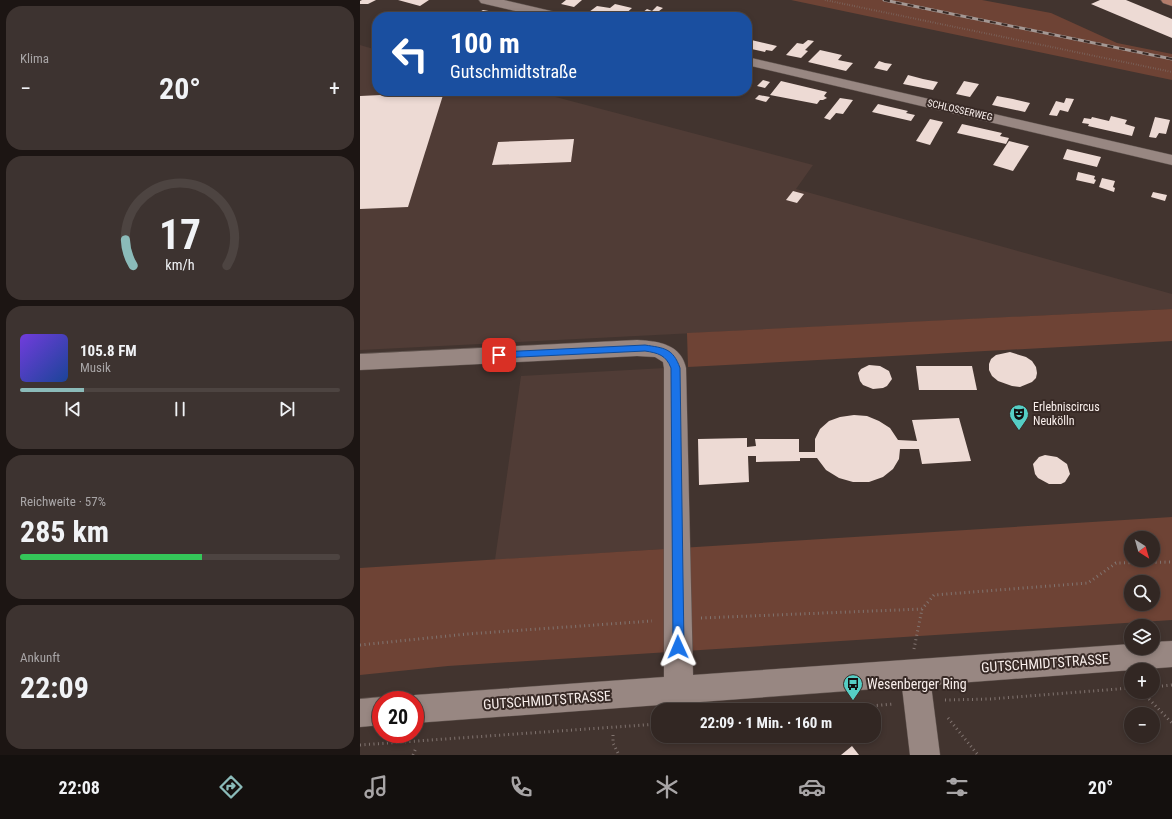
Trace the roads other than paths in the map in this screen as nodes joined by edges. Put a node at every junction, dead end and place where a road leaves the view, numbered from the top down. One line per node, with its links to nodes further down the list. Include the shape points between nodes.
1 (486, 0): 4 (street)
2 (1168, 0): 3 (main road)
3 (1172, 2)
4 (538, 12)
5 (752, 62): 6 (street, SCHLOSSERWEG)
6 (1172, 160)
7 (360, 362): 10 (street, via 638,348 655,348 668,354 674,361 675,368)
8 (1172, 654): 9 (street, GUTSCHMIDTSTRASSE)
9 (915, 673): 10 (street, GUTSCHMIDTSTRASSE); 14 (street, via 931,707)
10 (679, 690): 11 (street, GUTSCHMIDTSTRASSE)
11 (424, 708)
12 (372, 712): 13 (street)
13 (360, 713)
14 (925, 755)

